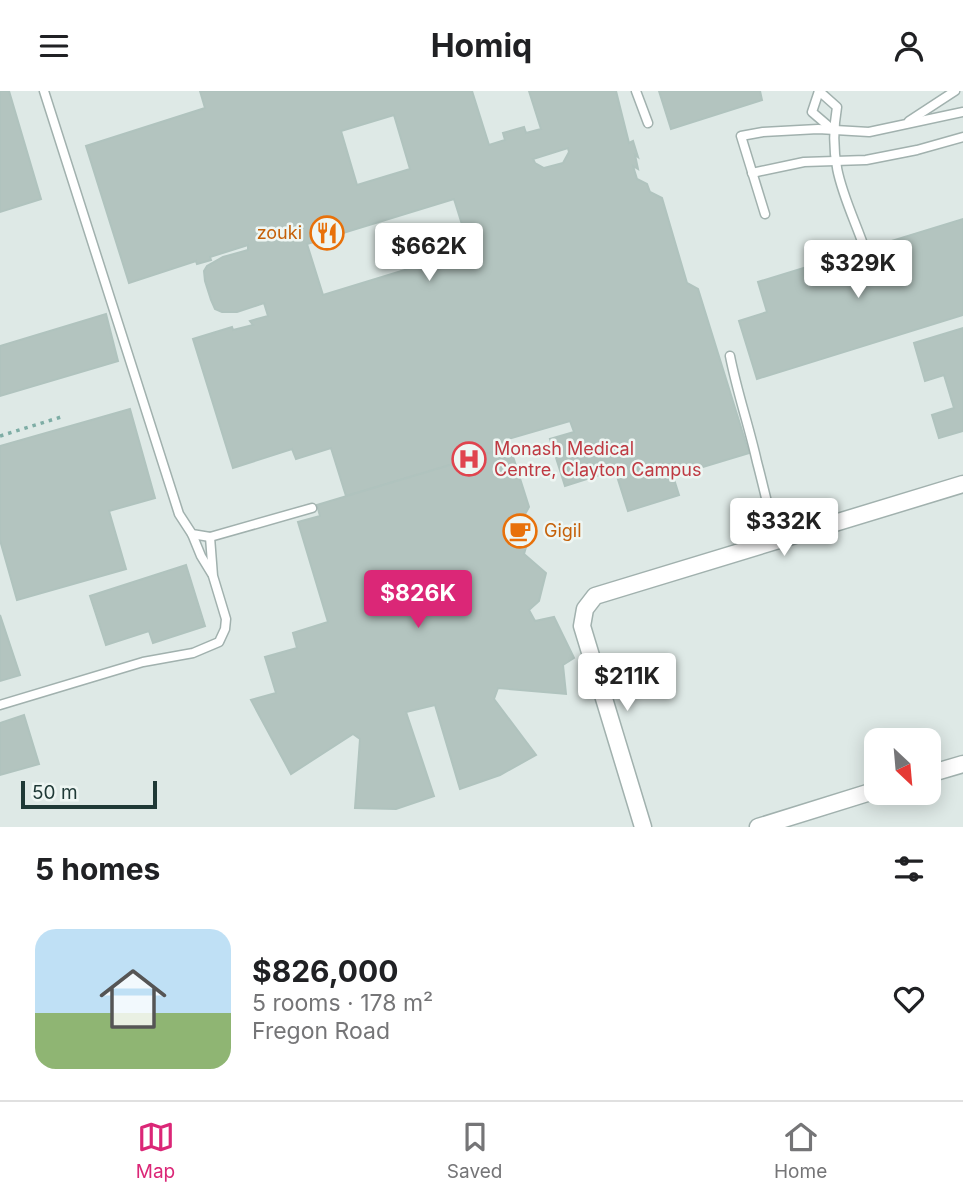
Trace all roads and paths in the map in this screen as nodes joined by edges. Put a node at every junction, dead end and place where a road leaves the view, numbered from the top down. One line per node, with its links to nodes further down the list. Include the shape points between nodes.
1 (44, 91): 19 (lane, via 179,514)
2 (636, 91): 6 (lane)
3 (819, 91): 8 (lane, via 837,107); 8 (lane, via 812,112)
4 (955, 91): 7 (lane)
5 (963, 111): 7 (lane)
6 (648, 123)
7 (901, 126): 8 (lane, via 869,132)
8 (833, 130): 10 (lane); 11 (lane, via 741,136)
9 (963, 137): 10 (lane, via 866,160)
10 (835, 162): 11 (lane); 13 (lane)
11 (752, 173): 12 (lane)
12 (765, 215)
13 (872, 271)
14 (730, 356): 21 (lane)
15 (61, 417): 16 (path)
16 (0, 436)
17 (963, 484): 21 (street)
18 (312, 508): 20 (lane)
19 (192, 534): 20 (lane); 22 (lane)
20 (210, 537): 22 (lane)
21 (778, 541): 27 (street, via 595,596 585,609 582,626)
22 (213, 576): 23 (lane, via 226,619 219,642 205,650 143,662)
23 (0, 705)
24 (963, 764): 25 (street)
25 (942, 770)
26 (864, 794): 28 (street)
27 (643, 827)
28 (758, 827)

